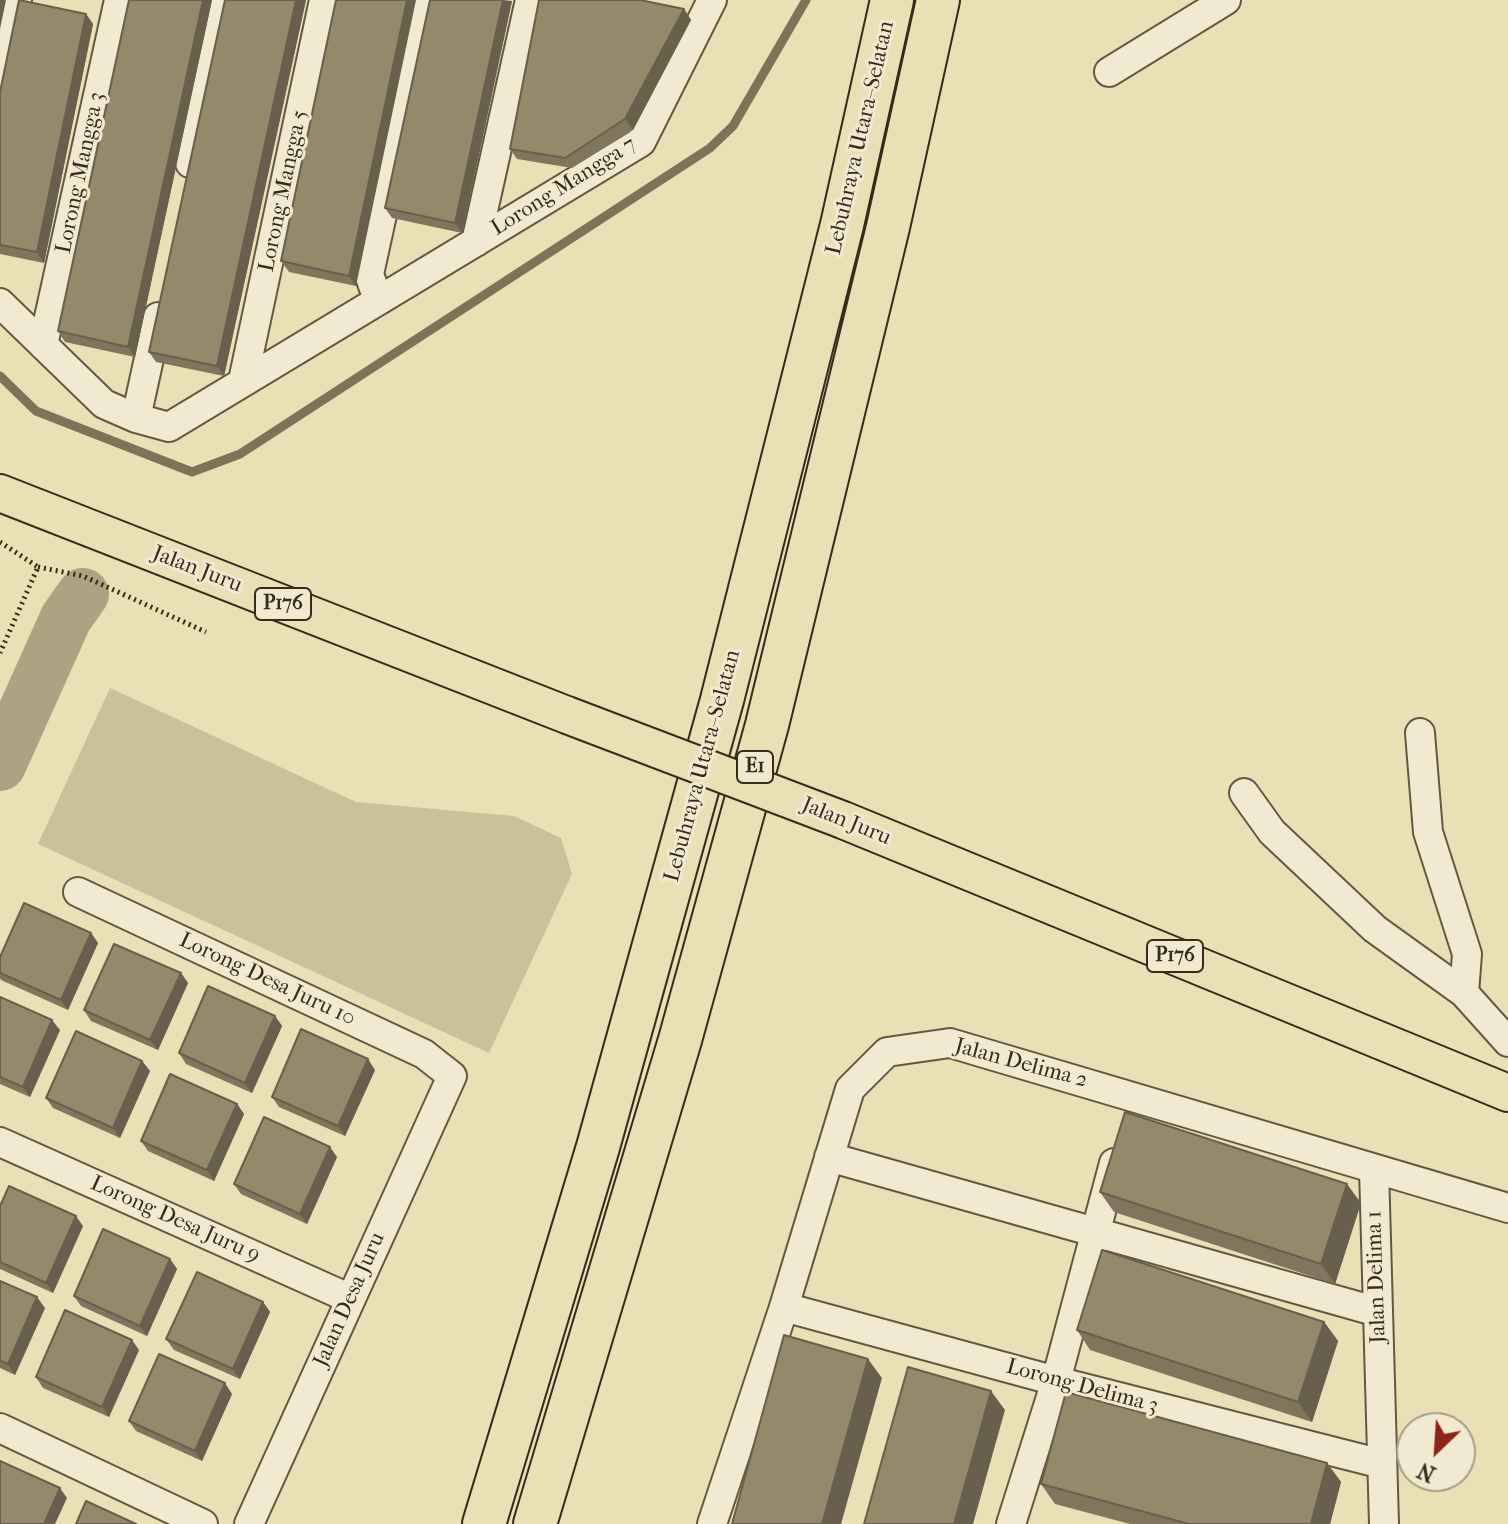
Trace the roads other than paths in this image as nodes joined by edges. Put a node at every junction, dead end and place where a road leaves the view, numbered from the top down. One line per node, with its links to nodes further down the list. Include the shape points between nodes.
1 (17, 0): 12 (street)
2 (224, 0): 13 (street)
3 (324, 0): 19 (street, Lorong Mangga 5)
4 (429, 0): 16 (street, via 369,274)
5 (530, 0): 14 (street)
6 (712, 0): 14 (street, Lorong Mangga 7, via 641,142)
7 (892, 0): 46 (highway, Lebuhraya Utara–Selatan / E1, via 842,225 722,700 598,1147)
8 (938, 0): 47 (highway, Lebuhraya Utara–Selatan / E1, via 767,725 680,1040)
9 (1226, 0): 11 (street)
10 (111, 1): 18 (street, Lorong Mangga 3)
11 (1109, 72)
12 (0, 80)
13 (185, 186)
14 (476, 242): 16 (street, Lorong Mangga 7)
15 (162, 294): 20 (street)
16 (378, 300): 19 (street, Lorong Mangga 7)
17 (0, 303): 18 (street, Lorong Mangga 7)
18 (43, 345): 20 (street, Lorong Mangga 7, via 104,404)
19 (243, 381): 20 (street, Lorong Mangga 7, via 169,427)
20 (136, 418)
21 (0, 493): 28 (main road, Jalan Juru / P176, bridge, via 843,820)
22 (1420, 733): 25 (street, via 1428,832 1467,954)
23 (1244, 793): 25 (street, via 1272,832 1375,929)
24 (78, 892): 27 (street, Lorong Desa Juru 10, via 424,1054)
25 (1464, 993): 26 (street)
26 (1508, 1042)
27 (452, 1076): 35 (street, Jalan Desa Juru)
28 (1508, 1093)
29 (1132, 1095): 31 (street, Jalan Delima 2, via 950,1043 887,1052 850,1089); 32 (street, Jalan Delima 2); 34 (street)
30 (0, 1142): 35 (street, Lorong Desa Juru 9)
31 (829, 1157): 34 (street); 36 (street, Jalan Delima 2)
32 (1374, 1169): 33 (street); 37 (street, Jalan Delima 1)
33 (1508, 1208)
34 (1096, 1232): 37 (street); 40 (street)
35 (351, 1299): 45 (street, Jalan Desa Juru)
36 (784, 1307): 38 (street, Lorong Delima 3); 48 (street, Jalan Delima 2)
37 (1378, 1312): 42 (street, Jalan Delima 1)
38 (919, 1343): 39 (street); 40 (street, Lorong Delima 3)
39 (910, 1373)
40 (1056, 1381): 42 (street, Lorong Delima 3); 43 (street)
41 (0, 1428): 44 (street)
42 (1382, 1464): 49 (street, Jalan Delima 1)
43 (1021, 1522)
44 (203, 1524)
45 (249, 1524)
46 (484, 1524)
47 (535, 1524)
48 (712, 1524)
49 (1384, 1524)

